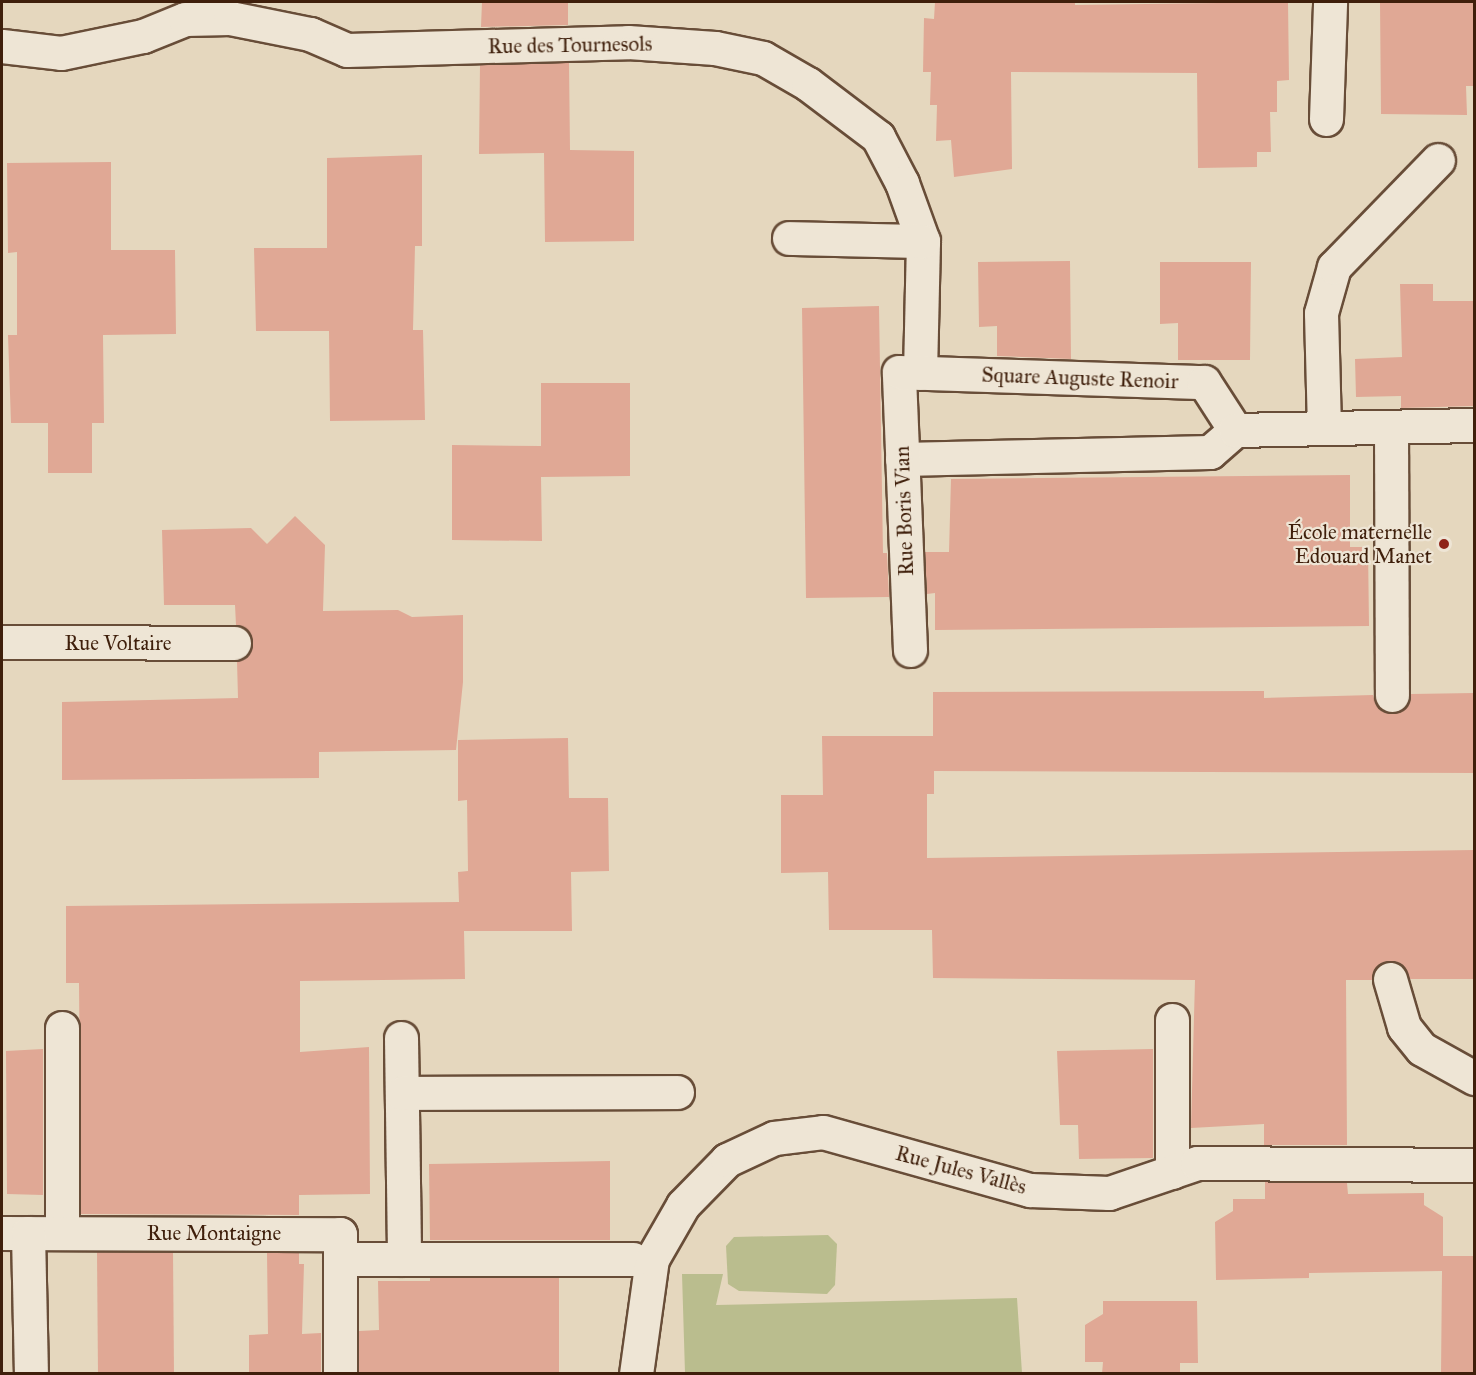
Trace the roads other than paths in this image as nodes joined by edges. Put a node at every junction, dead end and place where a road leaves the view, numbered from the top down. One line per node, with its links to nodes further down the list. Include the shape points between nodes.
1 (1330, 2): 5 (street)
2 (182, 10): 3 (street, Rue des Tournesols, via 230,18); 4 (street, Rue des Tournesols, via 143,36 61,53)
3 (271, 14): 8 (street, Rue des Tournesols, via 347,50 628,42 715,48 763,58 808,84 878,137 902,183)
4 (2, 46)
5 (1326, 119)
6 (1438, 160): 12 (street, via 1334,267 1320,313)
7 (789, 238): 8 (street)
8 (923, 241): 9 (street, Rue des Tournesols)
9 (909, 373): 13 (street, Square Auguste Renoir, via 1204,382); 14 (street, Rue Boris Vian)
10 (1474, 425): 11 (street)
11 (1391, 427): 12 (street); 18 (street)
12 (1324, 428): 13 (street)
13 (1235, 430): 14 (street, via 1210,452)
14 (902, 459): 17 (street, Rue Boris Vian)
15 (2, 642): 16 (street, Rue Voltaire)
16 (234, 644)
17 (910, 650)
18 (1392, 695)
19 (1390, 979): 23 (street, via 1404,1027 1422,1048)
20 (1172, 1020): 27 (street)
21 (62, 1028): 29 (street)
22 (401, 1038): 25 (street)
23 (1474, 1078)
24 (677, 1092): 25 (street)
25 (402, 1093): 31 (street)
26 (1474, 1165): 27 (street, Rue Jules Vallès, via 1197,1163)
27 (1172, 1172): 35 (street, Rue Jules Vallès, via 1109,1193 1030,1190 823,1132 774,1138 727,1160 683,1206 651,1259)
28 (15, 1233): 29 (street, Rue Montaigne); 33 (street, Rue Montaigne)
29 (62, 1233): 30 (street, Rue Montaigne, via 340,1234)
30 (340, 1259): 31 (street); 34 (street, Rue Montaigne)
31 (404, 1259): 32 (street)
32 (633, 1259)
33 (31, 1374)
34 (340, 1374)
35 (636, 1374)

